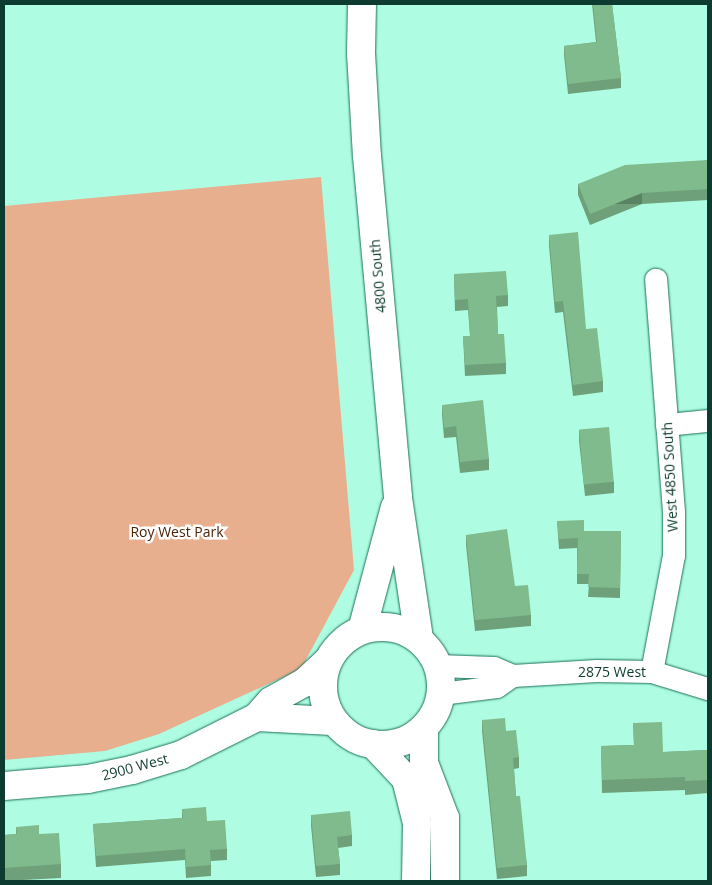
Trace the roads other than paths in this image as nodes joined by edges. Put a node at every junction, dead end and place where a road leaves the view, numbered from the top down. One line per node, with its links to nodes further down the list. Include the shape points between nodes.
1 (351, 4): 4 (main road, 4800 South)
2 (356, 4): 4 (street)
3 (362, 4): 4 (main road, 4800 South)
4 (361, 53): 8 (main road, 4800 South, via 367,156)
5 (656, 280): 7 (street, West 4850 South)
6 (708, 421): 7 (street)
7 (667, 425): 13 (street, West 4850 South, via 674,556)
8 (398, 498): 9 (main road, 4800 South); 10 (main road, 4800 South)
9 (362, 630): 10 (main road, via 382,626 402,630); 11 (main road, via 348,637)
10 (419, 639): 12 (main road)
11 (328, 661): 17 (main road, via 304,683 271,701); 18 (main road, via 323,680 324,699)
12 (438, 666): 14 (street, 2875 West, via 494,668); 16 (main road)
13 (652, 672): 14 (street, 2875 West, via 598,670); 15 (street, 2875 West)
14 (513, 676): 16 (street, 2875 West, via 497,687)
15 (708, 689)
16 (441, 694): 19 (main road, via 432,718)
17 (257, 717): 18 (main road); 21 (main road, 2900 West, via 181,755 132,770 88,779)
18 (332, 722): 20 (main road, via 357,740)
19 (424, 728): 20 (main road, via 409,739 391,745); 23 (main road, via 424,763 445,818)
20 (373, 744): 22 (main road, via 406,778 417,824)
21 (4, 786)
22 (416, 881)
23 (445, 881)

